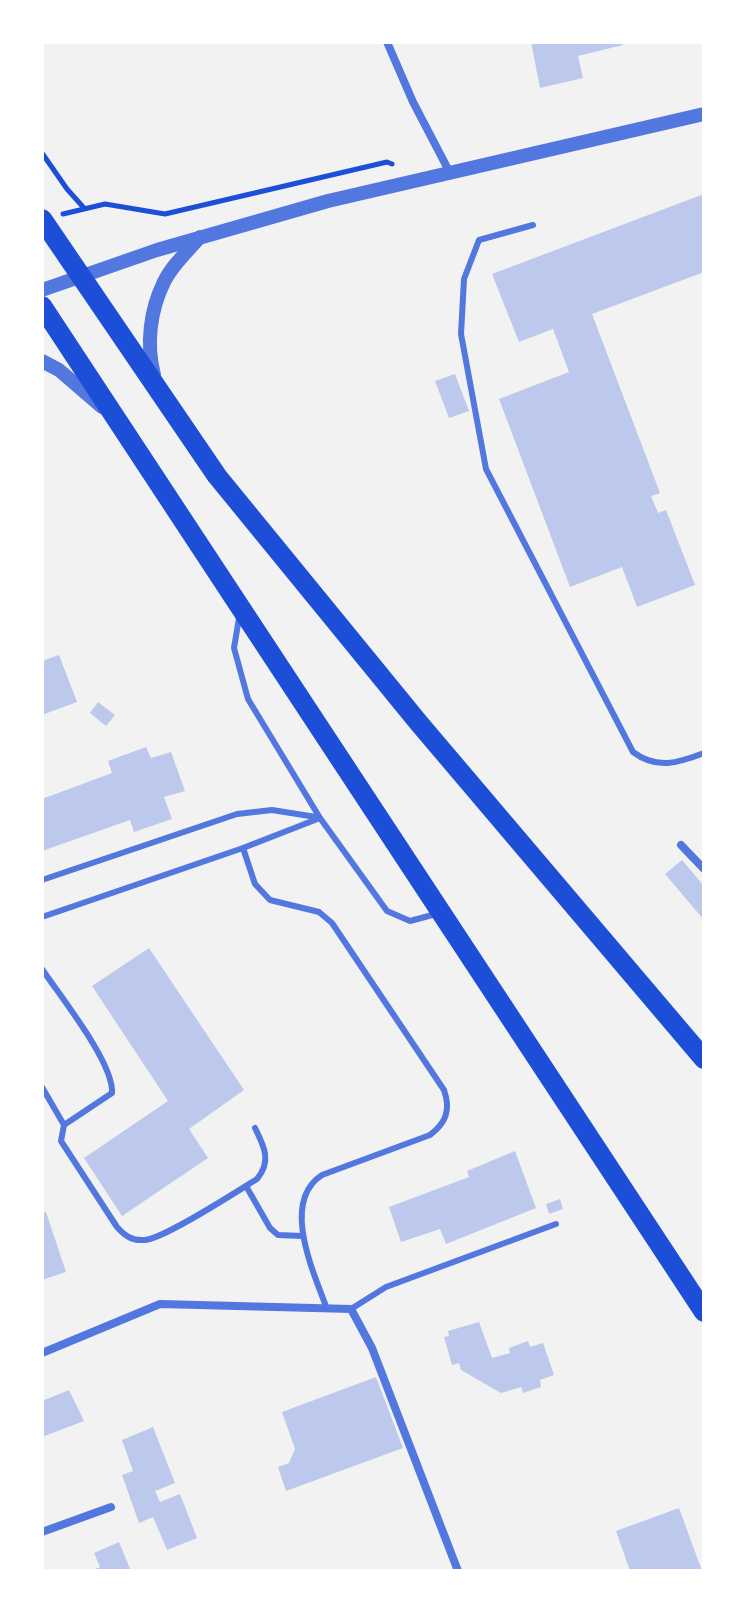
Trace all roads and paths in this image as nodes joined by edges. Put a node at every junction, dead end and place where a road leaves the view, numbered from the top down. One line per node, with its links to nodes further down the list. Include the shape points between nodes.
1 (387, 42): 5 (street)
2 (704, 114): 5 (street)
3 (42, 153): 6 (path)
4 (397, 166): 6 (path, via 387,162 165,214 105,204)
5 (449, 171): 9 (street)
6 (84, 208): 7 (path)
7 (43, 220): 10 (main road)
8 (533, 225): 17 (lane, via 479,240 464,279 461,334 486,469 633,752 661,764)
9 (200, 237): 10 (street); 14 (street, via 165,279 153,314 149,358)
10 (82, 276): 11 (street); 14 (main road)
11 (42, 290)
12 (42, 306): 15 (main road)
13 (42, 361): 15 (street)
14 (158, 391): 26 (main road, via 217,476 418,722)
15 (122, 424): 16 (main road)
16 (241, 607): 18 (lane, via 234,648 248,699); 23 (main road)
17 (704, 753)
18 (320, 818): 20 (lane); 22 (lane, via 272,810 237,814); 23 (lane, via 387,911 410,921)
19 (681, 845): 21 (street)
20 (243, 848): 24 (lane); 32 (lane, via 255,884 270,900 319,912 332,923 448,1102 447,1116 430,1135 312,1182 303,1201)
21 (704, 869)
22 (42, 880)
23 (443, 912): 35 (main road)
24 (42, 917)
25 (42, 969): 28 (lane, via 113,1082 112,1093)
26 (704, 1059)
27 (42, 1087): 28 (lane)
28 (64, 1125): 30 (lane, via 61,1141 125,1236 159,1236)
29 (255, 1128): 30 (lane, via 266,1160 263,1171)
30 (246, 1186): 32 (lane, via 270,1228 278,1235)
31 (556, 1224): 33 (lane, via 386,1287)
32 (302, 1236): 34 (lane)
33 (351, 1309): 34 (street); 39 (street, via 372,1348)
34 (327, 1310): 36 (street, via 160,1304)
35 (704, 1312)
36 (42, 1353)
37 (111, 1507): 38 (street)
38 (42, 1532)
39 (458, 1571)

